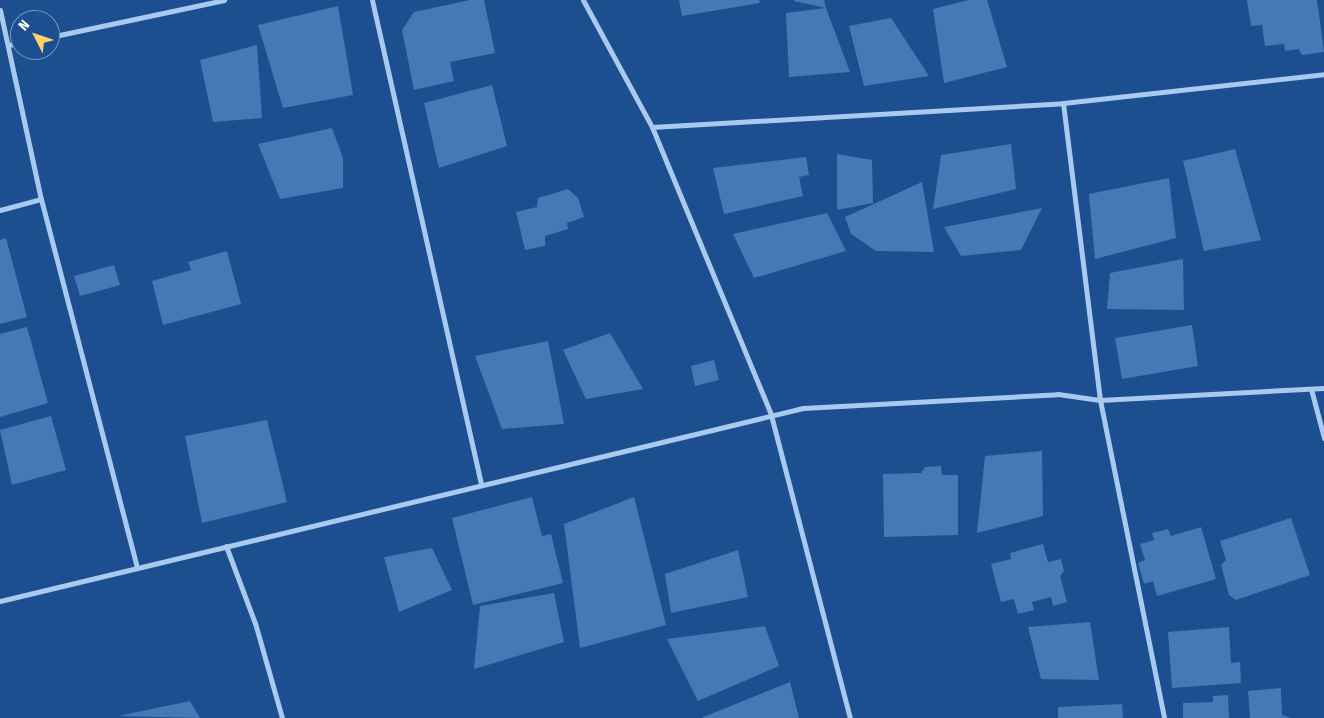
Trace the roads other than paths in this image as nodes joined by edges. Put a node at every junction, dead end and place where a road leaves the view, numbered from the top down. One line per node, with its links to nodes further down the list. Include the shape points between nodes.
1 (224, 0): 5 (street)
2 (372, 0): 17 (street)
3 (583, 0): 9 (street)
4 (0, 10): 6 (street)
5 (60, 34)
6 (8, 46): 10 (street)
7 (1324, 74): 8 (street)
8 (1063, 103): 9 (street); 14 (street)
9 (652, 127): 15 (street)
10 (41, 199): 11 (street); 19 (street)
11 (0, 210)
12 (1324, 388): 13 (street)
13 (1311, 389): 14 (street); 16 (street)
14 (1100, 400): 15 (street, via 1058,394 803,408); 23 (street)
15 (771, 416): 17 (street); 22 (street)
16 (1324, 438)
17 (481, 485): 18 (street)
18 (226, 546): 19 (street); 21 (street, via 255,624)
19 (137, 568): 20 (street)
20 (0, 601)
21 (282, 718)
22 (850, 718)
23 (1164, 718)

